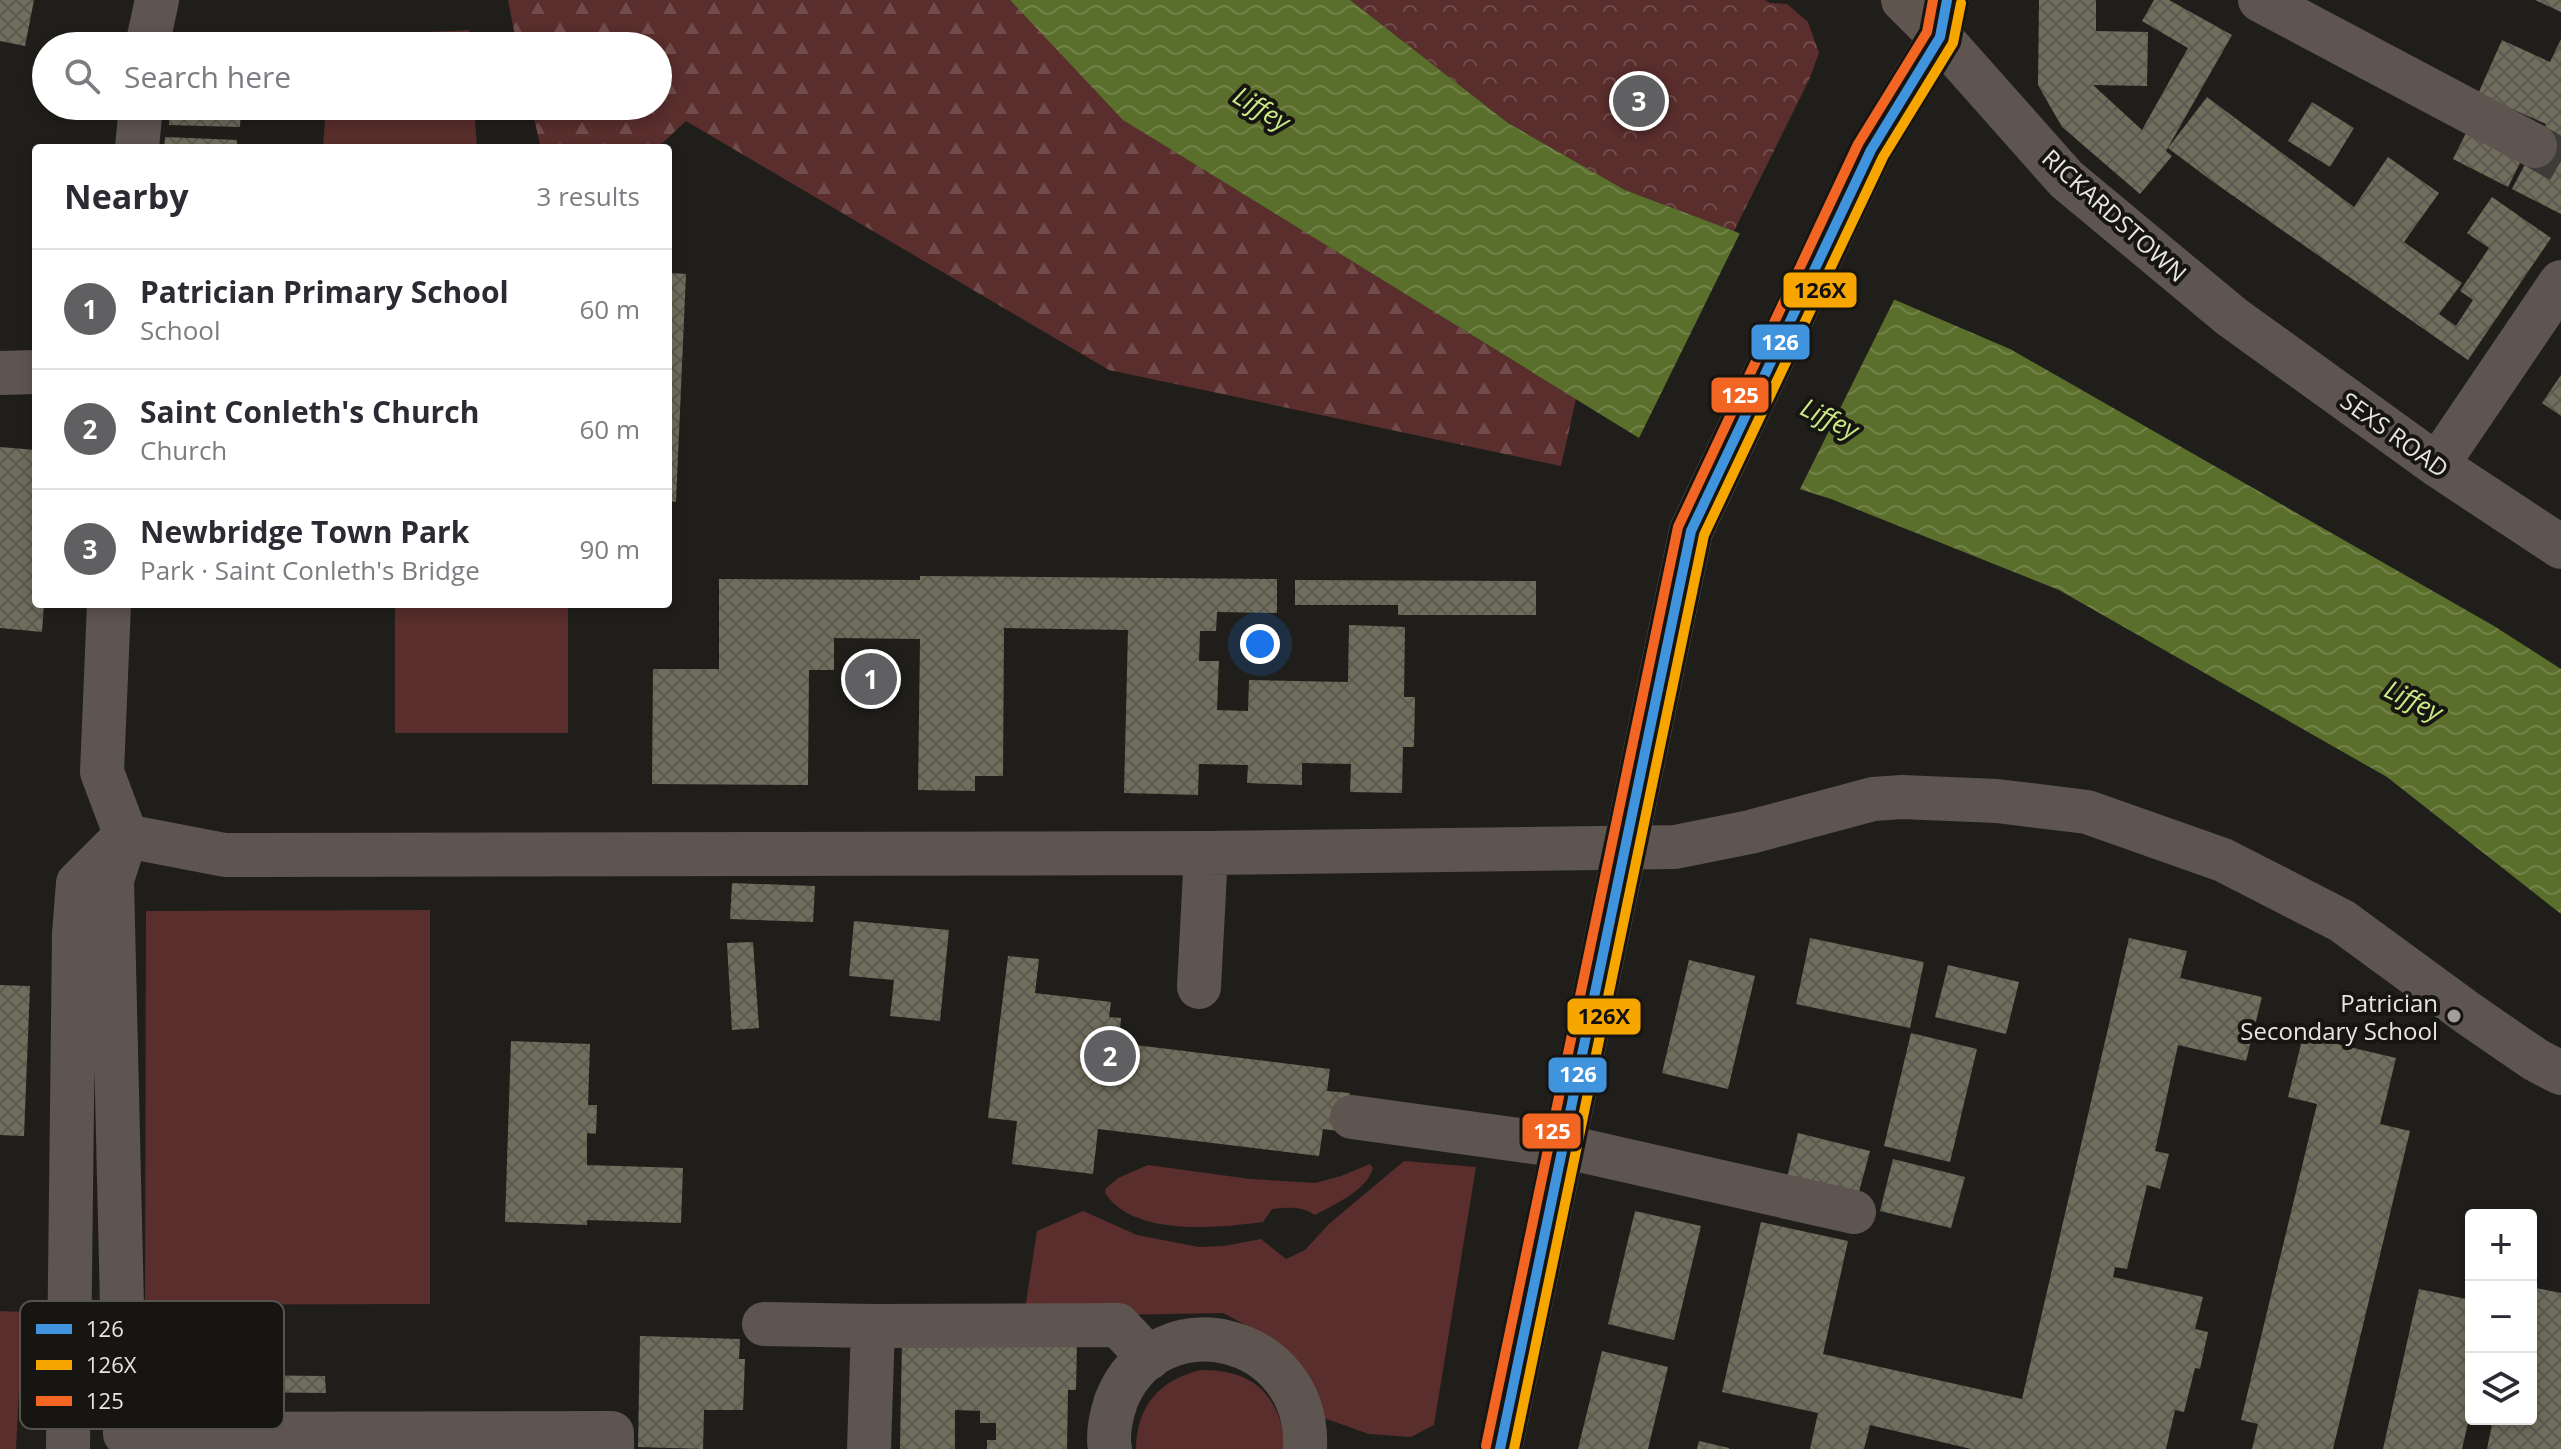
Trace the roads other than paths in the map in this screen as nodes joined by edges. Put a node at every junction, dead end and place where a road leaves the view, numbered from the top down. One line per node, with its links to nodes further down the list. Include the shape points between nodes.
1 (157, 0): 5 (street)
2 (1903, 0): 4 (main road)
3 (2260, 0): 8 (street)
4 (1944, 18): 10 (street, RICKARDSTOWN, via 2066,179); 17 (main road, via 1871,150 1691,531)
5 (150, 32)
6 (140, 120): 7 (street)
7 (137, 144)
8 (2535, 146)
9 (2561, 282): 13 (street)
10 (2232, 317): 13 (street, SEXS ROAD)
11 (32, 372): 12 (street)
12 (0, 373)
13 (2437, 465): 14 (street, SEXS ROAD)
14 (2561, 547)
15 (109, 608): 16 (street, via 102,772)
16 (126, 836): 18 (street, via 225,855); 24 (street, via 78,883); 25 (street, via 112,880)
17 (1624, 847): 18 (street); 20 (street, via 1675,847 1873,799 1997,801 2087,812 2223,860 2342,921); 22 (main road)
18 (1206, 853): 19 (street)
19 (1199, 987)
20 (2561, 1073)
21 (1352, 1117): 22 (street)
22 (1562, 1146): 23 (street); 36 (main road)
23 (1854, 1212)
24 (70, 1301)
25 (125, 1301)
26 (764, 1324): 27 (street)
27 (873, 1326): 28 (street, via 1118,1325); 33 (street)
28 (1149, 1358): 34 (street, via 1120,1391 1112,1413); 35 (street, via 1166,1348 1205,1340 1252,1350 1292,1387)
29 (68, 1429): 31 (street)
30 (129, 1442): 32 (street, via 612,1433)
31 (68, 1449)
32 (612, 1449)
33 (869, 1449)
34 (1110, 1449)
35 (1310, 1449)
36 (1500, 1449)

